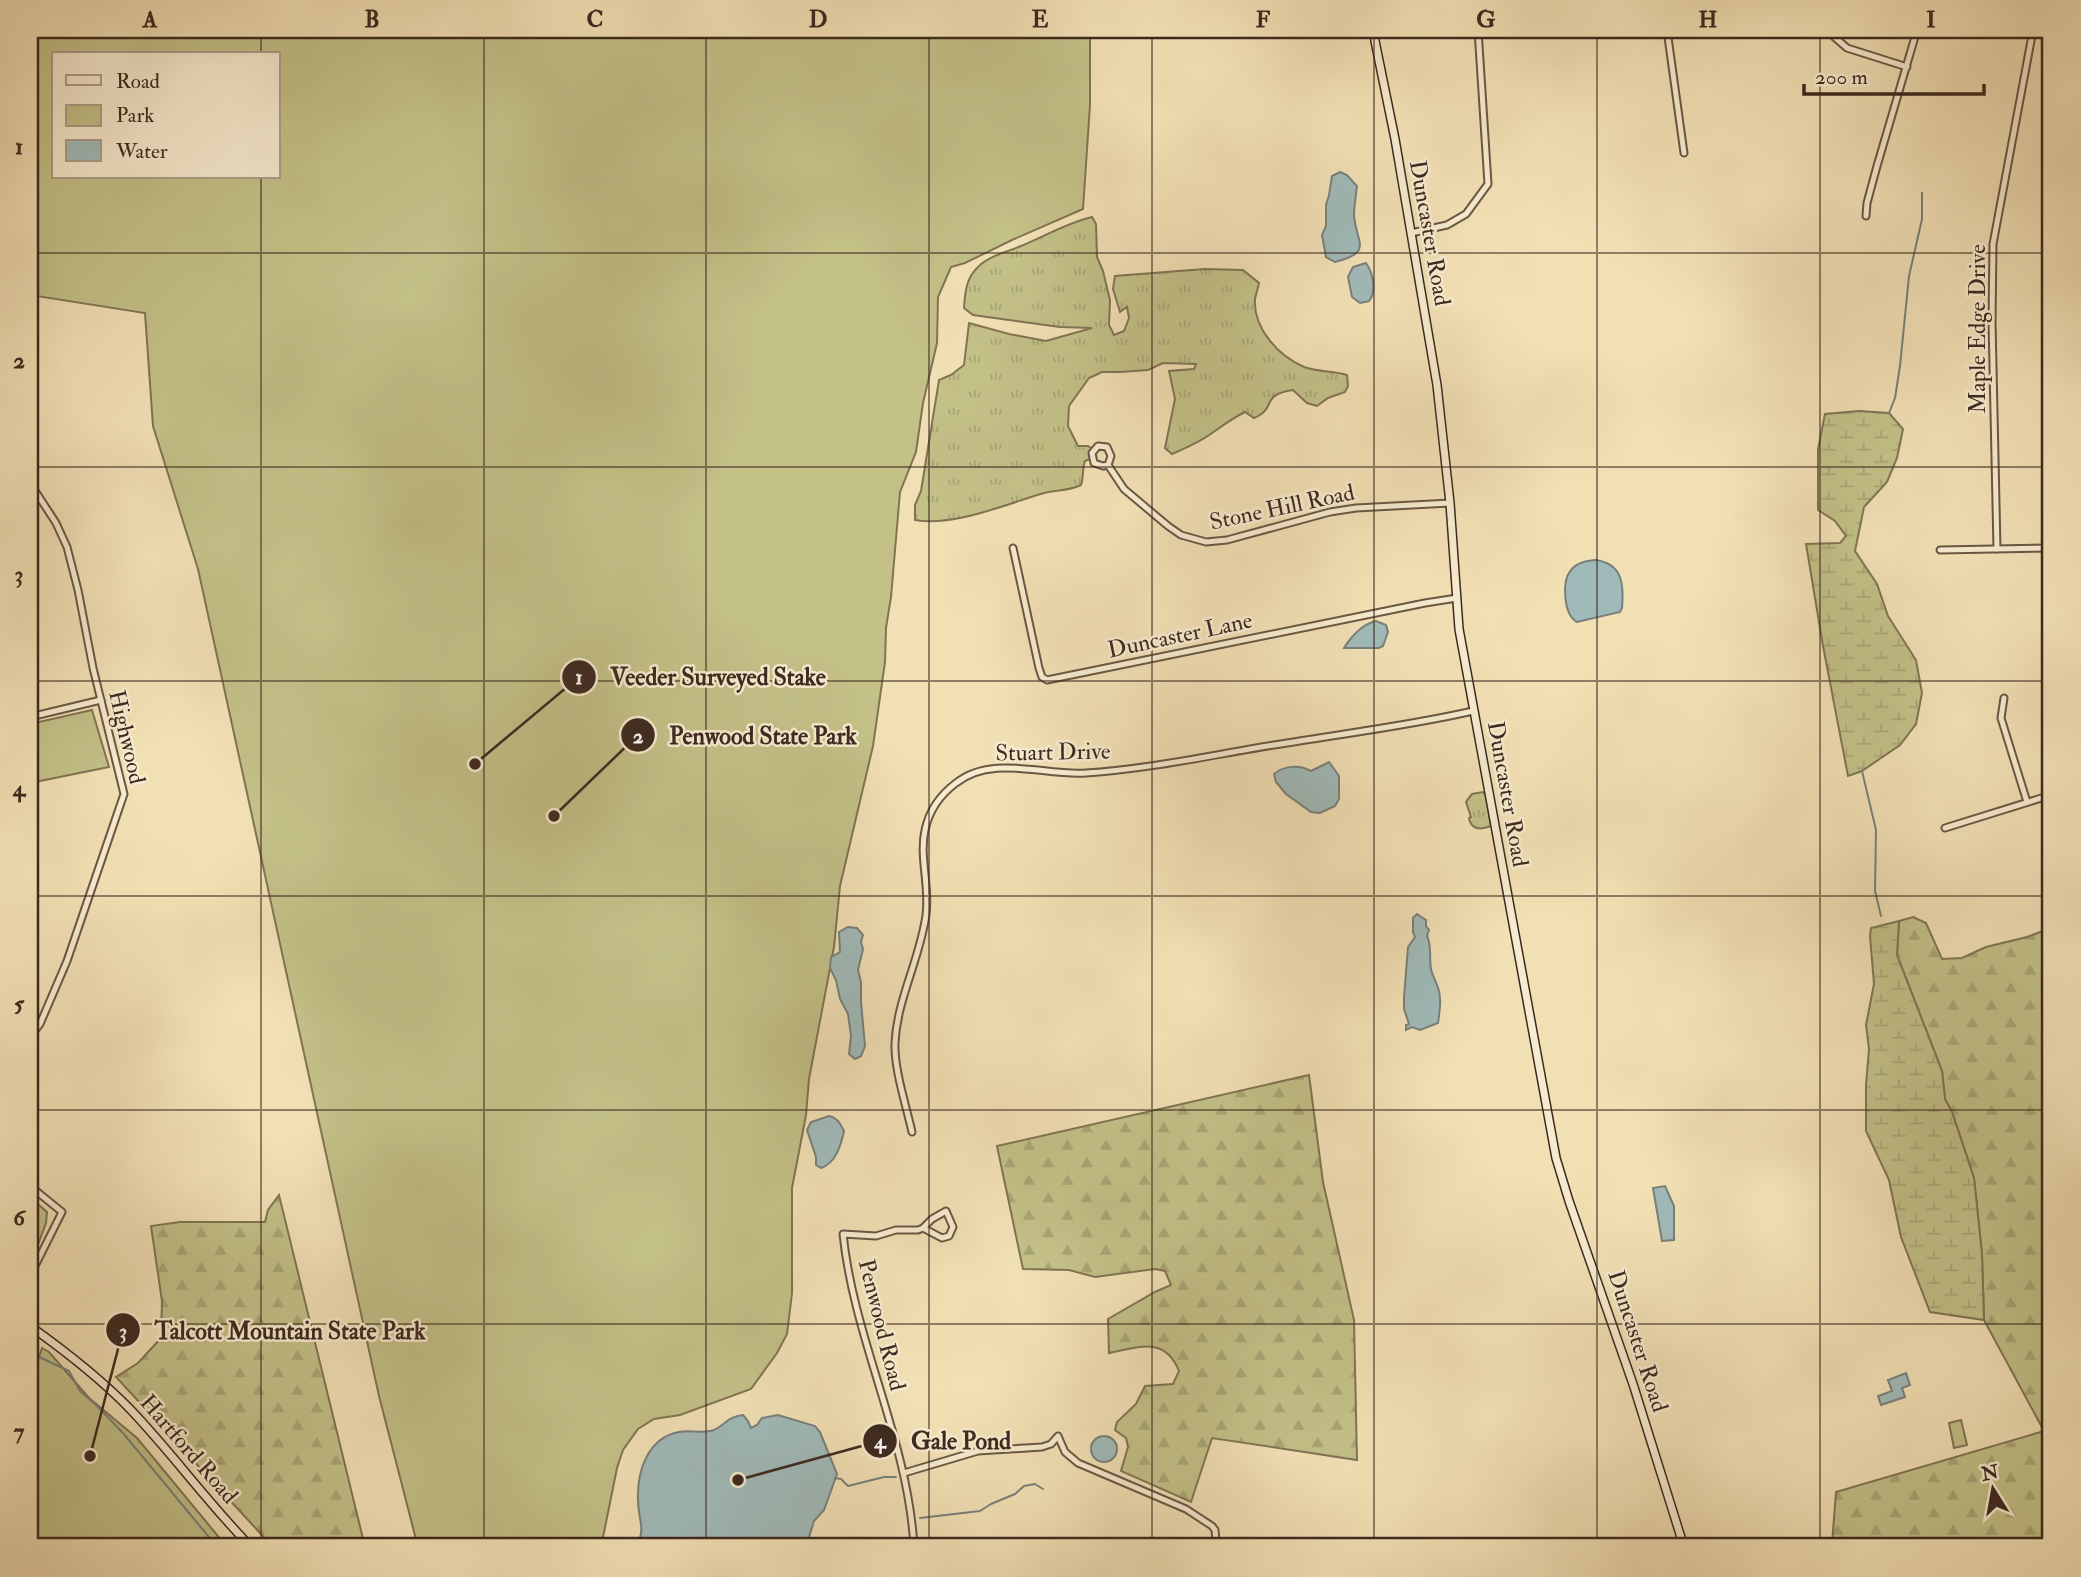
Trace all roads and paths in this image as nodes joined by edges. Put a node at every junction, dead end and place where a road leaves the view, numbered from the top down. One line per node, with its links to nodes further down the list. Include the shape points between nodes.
1 (1374, 30): 10 (street, Duncaster Road)
2 (1478, 30): 10 (street, via 1488,184 1466,214 1447,225)
3 (1667, 30): 8 (street)
4 (1917, 30): 7 (street)
5 (2033, 30): 15 (street, Maple Edge Drive, via 1993,244)
6 (1831, 34): 7 (street, via 1847,48)
7 (1907, 67): 9 (street)
8 (1684, 153)
9 (1866, 216)
10 (1411, 233): 13 (street, Duncaster Road, via 1437,385)
11 (1108, 465): 13 (street, Stone Hill Road, via 1124,489 1168,526 1206,542 1330,512)
12 (30, 483): 20 (street, Highwood, via 67,547)
13 (1450, 503): 18 (street, Duncaster Road)
14 (1013, 548): 18 (street, Duncaster Lane, via 1041,674 1047,680)
15 (1997, 548): 16 (street); 17 (street)
16 (2051, 548)
17 (1940, 550)
18 (1457, 598): 21 (street, Duncaster Road)
19 (2004, 698): 24 (street, via 2001,718)
20 (101, 700): 22 (street); 26 (street, Highwood, via 124,794 67,961)
21 (1473, 711): 27 (street, Stuart Drive, via 1084,774 991,768 957,782 938,800 924,833 926,919 897,1022 897,1066); 38 (street, Duncaster Road, via 1561,1176)
22 (30, 718)
23 (2051, 795): 24 (street)
24 (2027, 802): 25 (street)
25 (1945, 828)
26 (30, 1037)
27 (912, 1132)
28 (30, 1186): 30 (street, via 62,1212)
29 (923, 1228): 29 (street, via 946,1211 953,1227 949,1236 942,1238); 32 (street, Penwood Road, via 876,1236 843,1234 855,1299)
30 (30, 1276)
31 (30, 1326): 34 (street, Hartford Road, via 102,1382)
32 (904, 1473): 33 (street, via 978,1451 1042,1447 1058,1436 1065,1452 1078,1463 1186,1509 1212,1526); 35 (street, Penwood Road)
33 (1216, 1541): 36 (street); 37 (street)
34 (251, 1547)
35 (914, 1547)
36 (1202, 1547)
37 (1241, 1547)
38 (1684, 1547)

